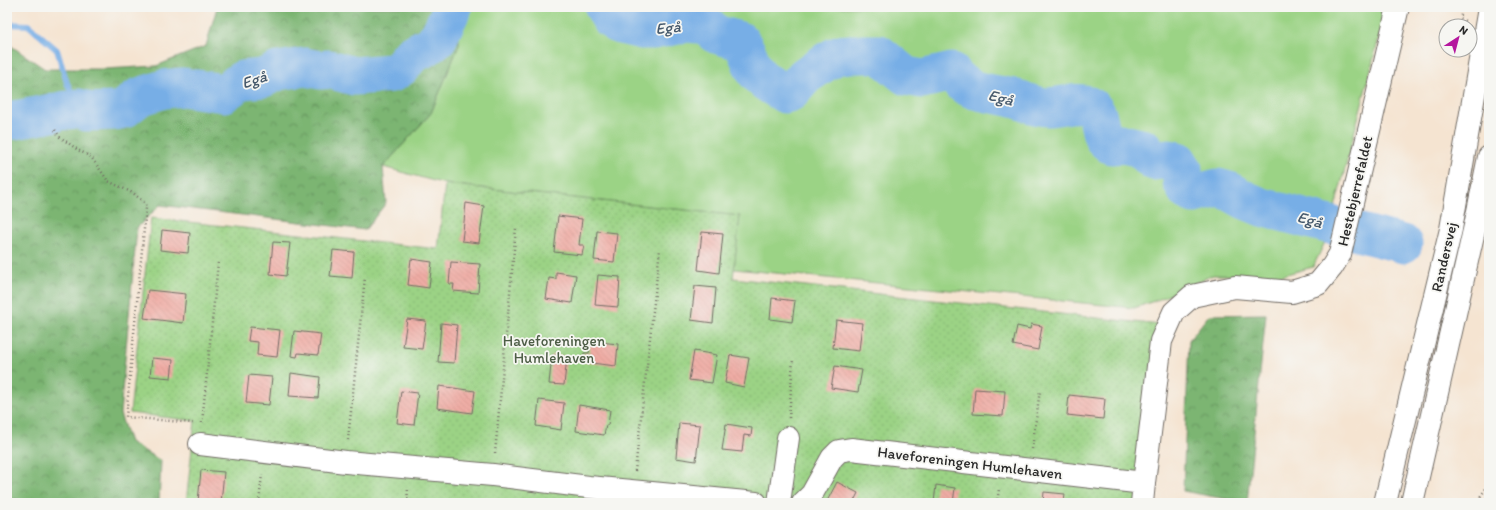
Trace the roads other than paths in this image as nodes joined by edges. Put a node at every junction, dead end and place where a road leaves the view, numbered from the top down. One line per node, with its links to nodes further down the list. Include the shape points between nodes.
1 (1398, 7): 6 (main road, Hestebjerrefaldet, via 1340,254 1318,284 1292,292 1235,288 1192,296 1174,312 1161,341)
2 (1489, 8): 10 (main road, Randersvej, via 1451,229)
3 (1489, 157): 11 (main road, Randersvej)
4 (201, 434): 7 (main road, via 264,452)
5 (788, 438): 8 (main road)
6 (1143, 493): 9 (main road, Haveforeningen Humlehaven, via 1030,470 851,448 839,451 832,458 812,494)
7 (756, 503)
8 (779, 503)
9 (803, 503)
10 (1385, 503)
11 (1412, 503)

